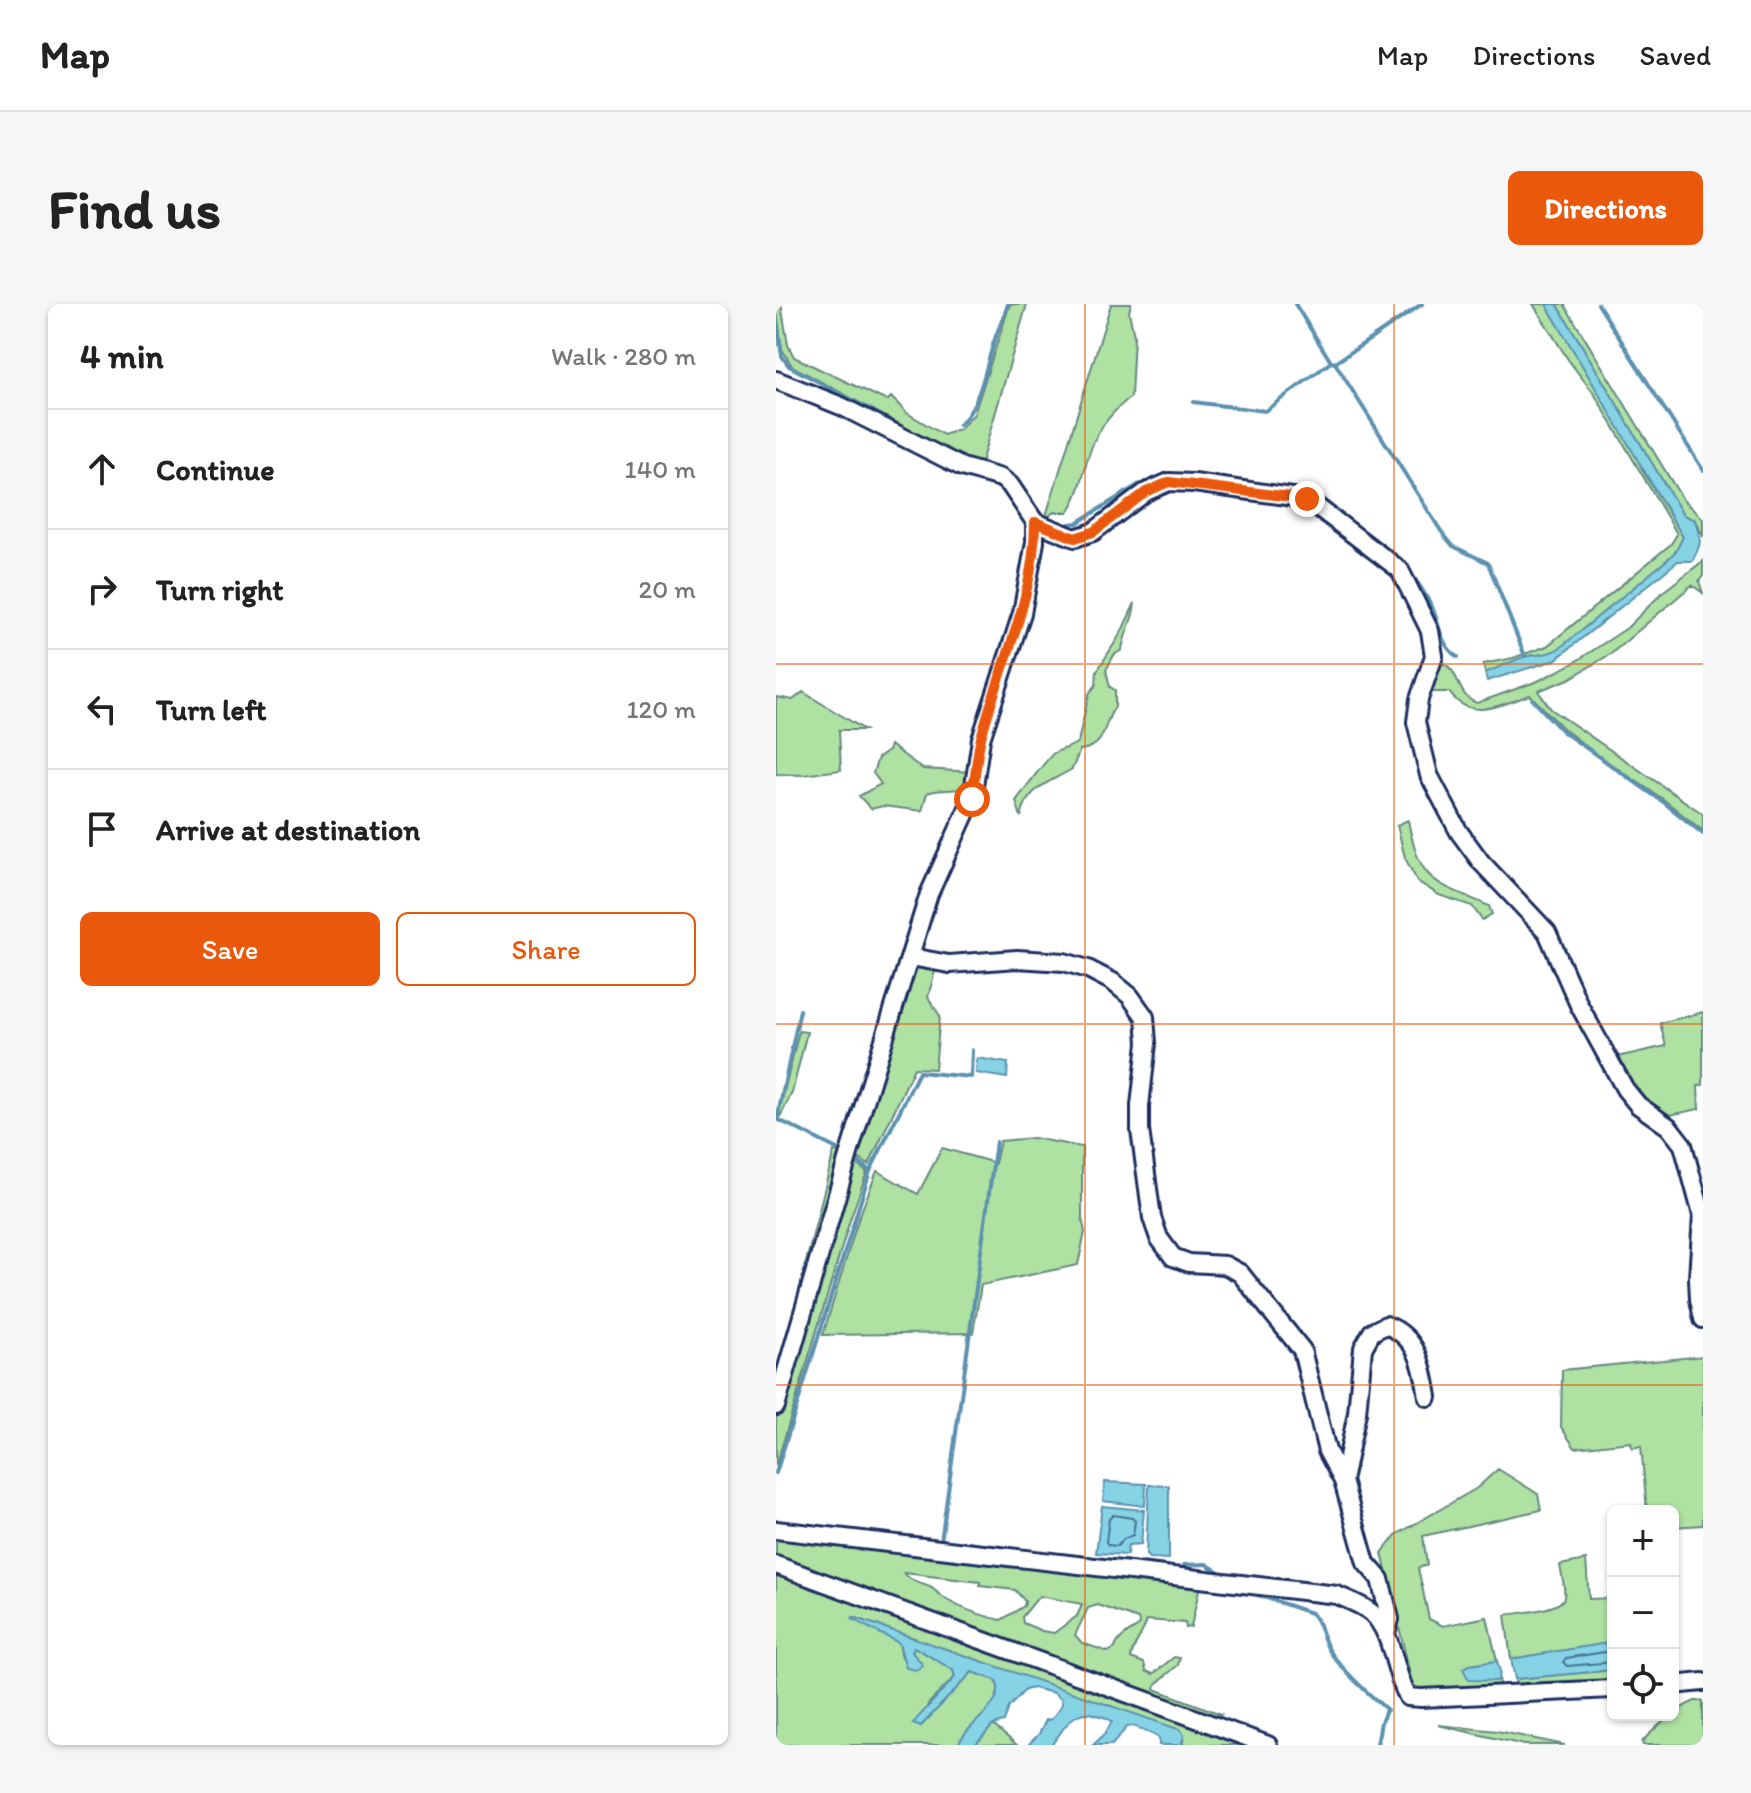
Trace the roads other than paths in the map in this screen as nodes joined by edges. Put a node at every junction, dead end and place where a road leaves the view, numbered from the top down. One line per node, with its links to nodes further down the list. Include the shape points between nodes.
1 (776, 380): 2 (street, via 962,467 1001,478)
2 (1035, 522): 3 (street, via 1022,613 981,739 972,799 929,894); 4 (street, via 1075,538 1093,532 1146,492 1169,482 1194,483 1307,499 1400,570 1430,631 1434,656 1416,722 1429,775 1481,862 1547,932 1625,1089 1683,1145 1702,1215 1698,1278)
3 (911, 957): 6 (street); 7 (street, via 949,964 1064,962 1088,969 1130,996 1145,1017 1140,1130 1159,1238 1173,1257 1225,1265 1240,1273 1302,1350 1327,1451)
4 (1703, 1319)
5 (1428, 1397): 7 (street, via 1415,1346 1386,1325 1372,1332 1363,1348)
6 (776, 1406)
7 (1343, 1481): 10 (street, via 1366,1563 1380,1579 1390,1619)
8 (776, 1530): 10 (street, via 1337,1595 1371,1613)
9 (776, 1565): 14 (street)
10 (1386, 1633): 13 (street, via 1408,1697)
11 (1703, 1682): 12 (street)
12 (1679, 1684)
13 (1607, 1689)
14 (1268, 1745)

